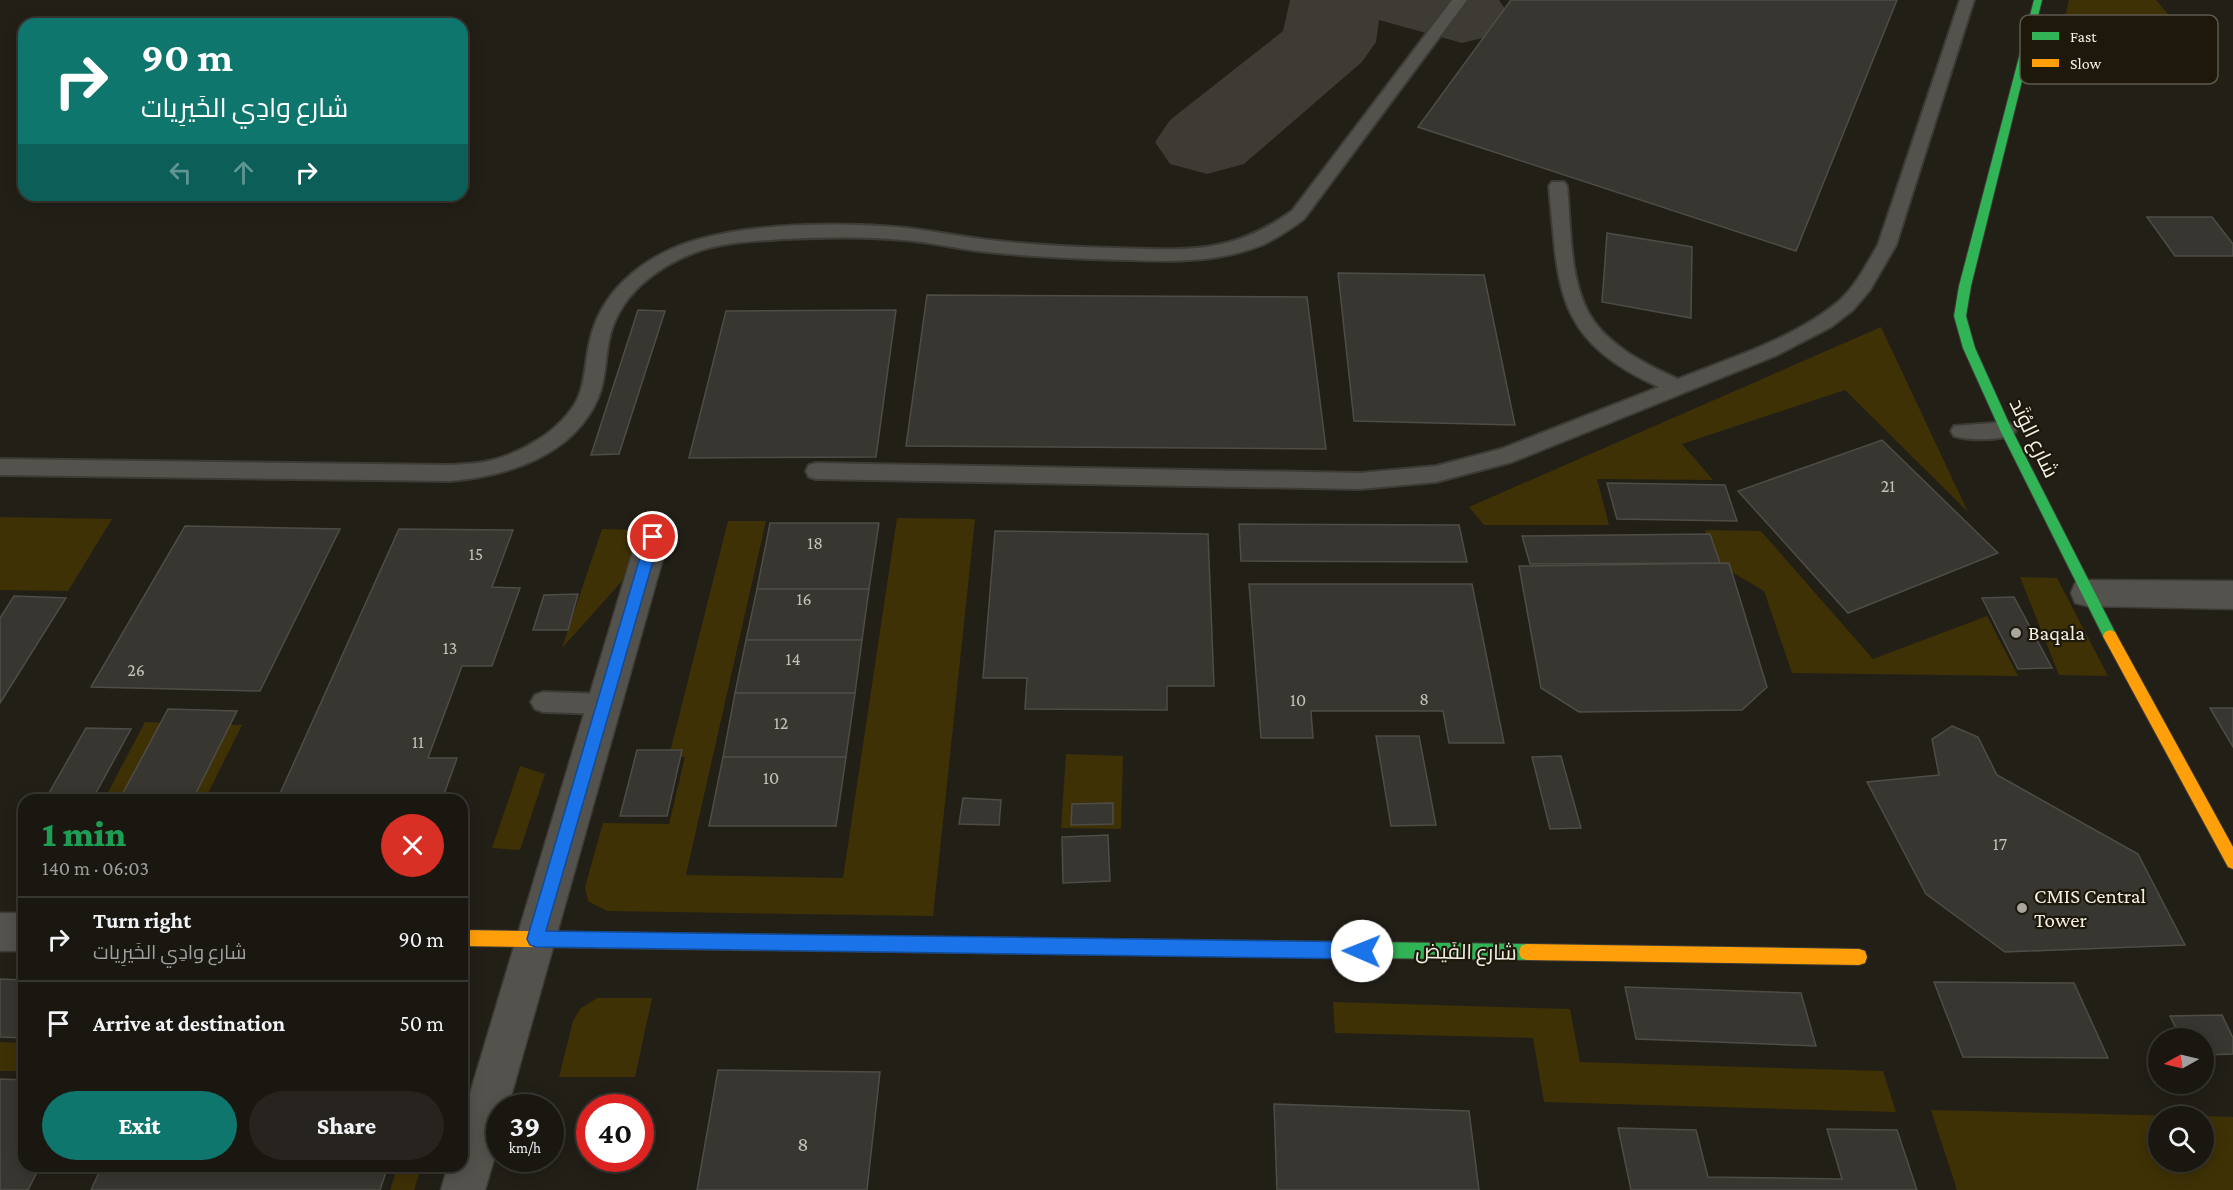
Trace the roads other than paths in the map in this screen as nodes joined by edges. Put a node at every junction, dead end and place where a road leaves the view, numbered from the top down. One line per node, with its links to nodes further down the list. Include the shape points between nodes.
1 (1460, 0): 10 (lane, via 1298,214 1268,236 1249,244 1179,256 1026,250 866,231 732,238 679,252 634,279 606,315 587,399 571,423 548,443 518,460 483,470 450,473)
2 (1967, 0): 7 (lane, via 1887,245 1863,286 1846,305 1798,338)
3 (2038, 0): 4 (street, شارع الوُتَد)
4 (2034, 15)
5 (2020, 70): 8 (street, شارع الوُتَد, via 1960,316 1969,348)
6 (1558, 186): 7 (lane, via 1571,293 1578,311 1590,328 1627,362)
7 (1678, 387): 11 (lane, via 1505,456 1436,474 1398,479)
8 (2006, 430): 9 (lane); 13 (street, شارع الوُتَد)
9 (1961, 431)
10 (0, 467)
11 (816, 471)
12 (653, 537): 16 (street)
13 (2087, 593): 14 (street); 17 (street, شارع الوُتَد)
14 (2233, 595)
15 (543, 702): 16 (lane)
16 (604, 704): 21 (street)
17 (2233, 862)
18 (0, 932): 19 (street)
19 (18, 932)
20 (468, 938): 21 (street, شارع الفَيض)
21 (536, 939): 22 (street, شارع الفَيض); 23 (street)
22 (1859, 957)
23 (463, 1190)

